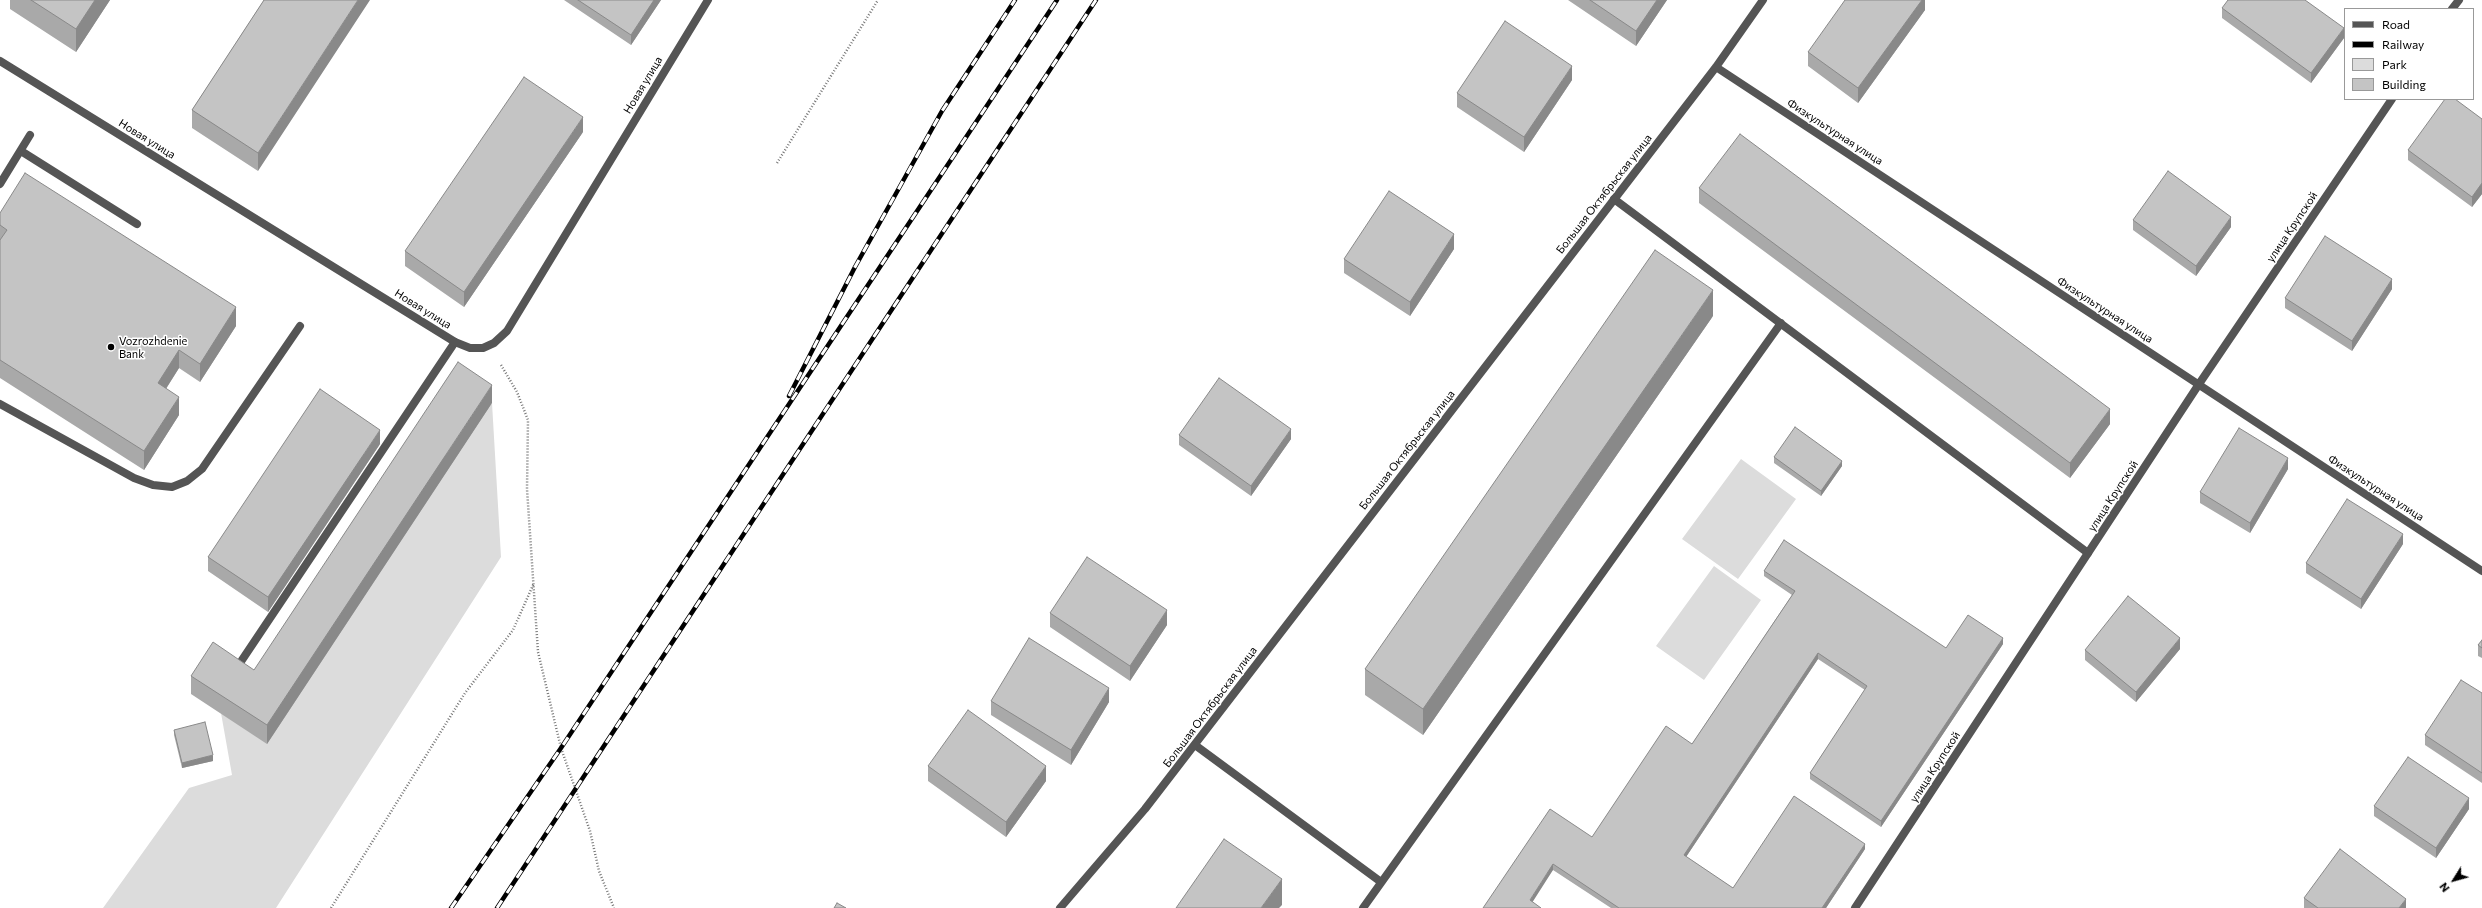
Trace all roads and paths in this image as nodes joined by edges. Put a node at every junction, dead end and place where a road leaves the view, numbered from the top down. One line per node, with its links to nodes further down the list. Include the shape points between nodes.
1 (708, 0): 16 (street, Новая улица, via 507,331 494,343)
2 (878, 0): 9 (path)
3 (1763, 0): 5 (street, Большая Октябрьская улица)
4 (0, 61): 15 (street, Новая улица)
5 (1716, 67): 11 (street, Большая Октябрьская улица); 17 (street, Физкультурная улица)
6 (2391, 100): 17 (street, улица Крупской)
7 (30, 135): 8 (street)
8 (21, 151): 10 (street); 12 (street)
9 (777, 163)
10 (0, 184)
11 (1614, 199): 13 (street); 23 (street, Большая Октябрьская улица)
12 (138, 224)
13 (1780, 324): 19 (street); 24 (street)
14 (300, 326): 18 (street, via 202,469 187,481 172,487 154,485 134,478)
15 (455, 342): 16 (street, Новая улица, via 470,348); 22 (street)
16 (483, 348): 21 (path, via 504,368 528,420 527,489)
17 (2199, 384): 19 (street, улица Крупской); 20 (street, Физкультурная улица)
18 (0, 404)
19 (2088, 553): 29 (street, улица Крупской)
20 (2482, 571)
21 (534, 582): 25 (path, via 513,630 465,693); 26 (path, via 538,652 561,748 590,831 599,870)
22 (242, 660)
23 (1195, 745): 24 (street); 27 (street, Большая Октябрьская улица, via 1145,810)
24 (1381, 882): 28 (street)
25 (331, 908)
26 (614, 908)
27 (1060, 908)
28 (1363, 908)
29 (1855, 908)

